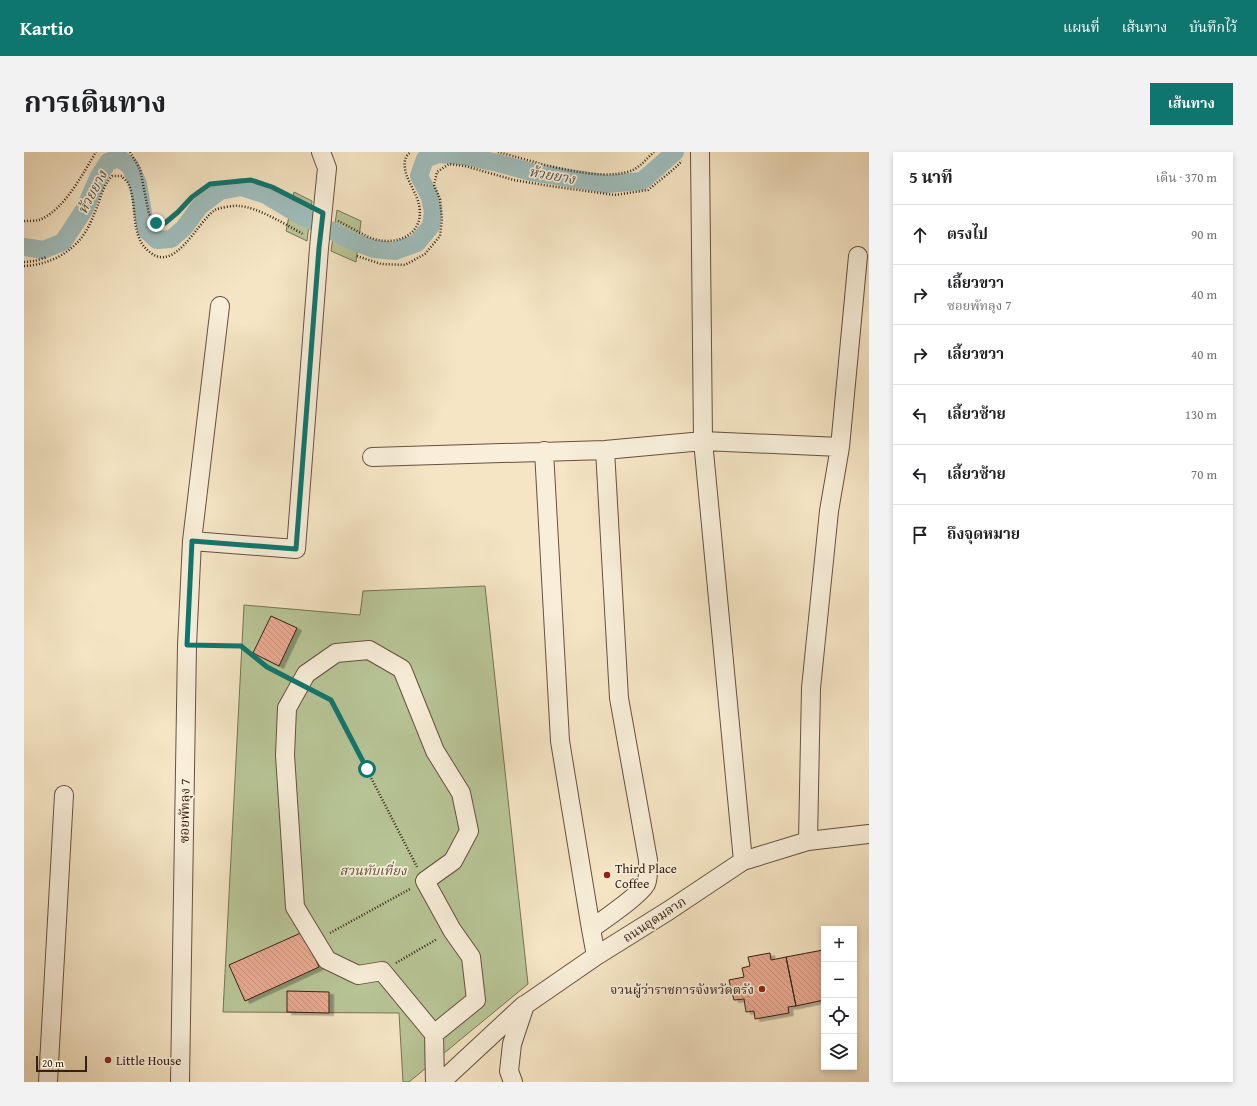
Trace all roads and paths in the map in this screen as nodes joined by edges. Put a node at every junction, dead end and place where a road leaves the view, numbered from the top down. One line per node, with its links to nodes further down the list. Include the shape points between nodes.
1 (96, 152): 9 (path, via 66,199 53,212 39,220)
2 (130, 152): 8 (path, via 140,169 149,214 156,223 165,223 210,184 251,180)
3 (321, 152): 8 (street, via 326,168)
4 (411, 152): 8 (path, via 405,160 405,170 420,205 420,219 415,230 407,238 391,241 374,239)
5 (498, 152): 6 (path, via 576,172 609,175 634,170)
6 (654, 152)
7 (692, 155): 11 (path, via 648,190 615,195 514,180 449,164 436,172 434,185 440,199 442,219 440,236 425,254 405,265 381,264); 17 (street)
8 (324, 205): 10 (street)
9 (24, 221)
10 (319, 245): 15 (path, via 260,212 239,206 216,209 174,254 162,258 151,254 140,241 128,183 122,176 112,176 105,184 85,233 73,247 47,262); 22 (street, via 296,549)
11 (357, 256)
12 (858, 256): 18 (street)
13 (47, 257): 14 (path)
14 (24, 262)
15 (24, 266)
16 (220, 306): 22 (street, ซอยพัทลุง 7)
17 (703, 441): 18 (street); 19 (street); 28 (street)
18 (840, 447): 27 (street, via 829,511 811,688)
19 (605, 450): 20 (street); 30 (street, via 619,698 648,860 648,873 646,883 640,892)
20 (544, 451): 21 (street); 30 (street, via 560,741)
21 (372, 457)
22 (192, 541): 23 (street, ซอยพัทลุง 7)
23 (187, 645): 24 (path, via 241,646 267,667); 38 (street, ซอยพัทลุง 7)
24 (301, 684): 29 (path, via 331,700); 29 (street, via 306,674 336,653 369,650 402,669 435,751 461,793 469,831 453,861); 32 (street, via 287,708 285,755 295,907)
25 (64, 795): 37 (street)
26 (869, 834): 27 (street, ถนนอุดมลาภ)
27 (808, 841): 28 (street, ถนนอุดมลาภ)
28 (743, 861): 33 (street, ถนนอุดมลาภ)
29 (424, 881): 31 (street); 32 (path)
30 (591, 929): 33 (street)
31 (452, 930): 34 (path); 36 (street, via 471,957 476,1000)
32 (315, 941): 34 (street, via 327,960 358,975)
33 (596, 956): 35 (street, ถนนอุดมลาภ)
34 (382, 971): 36 (street)
35 (525, 1005): 40 (street, ถนนอุดมลาภ); 41 (street, via 512,1044 509,1071)
36 (434, 1034): 39 (street)
37 (48, 1082)
38 (180, 1082)
39 (435, 1082)
40 (441, 1082)
41 (513, 1082)

